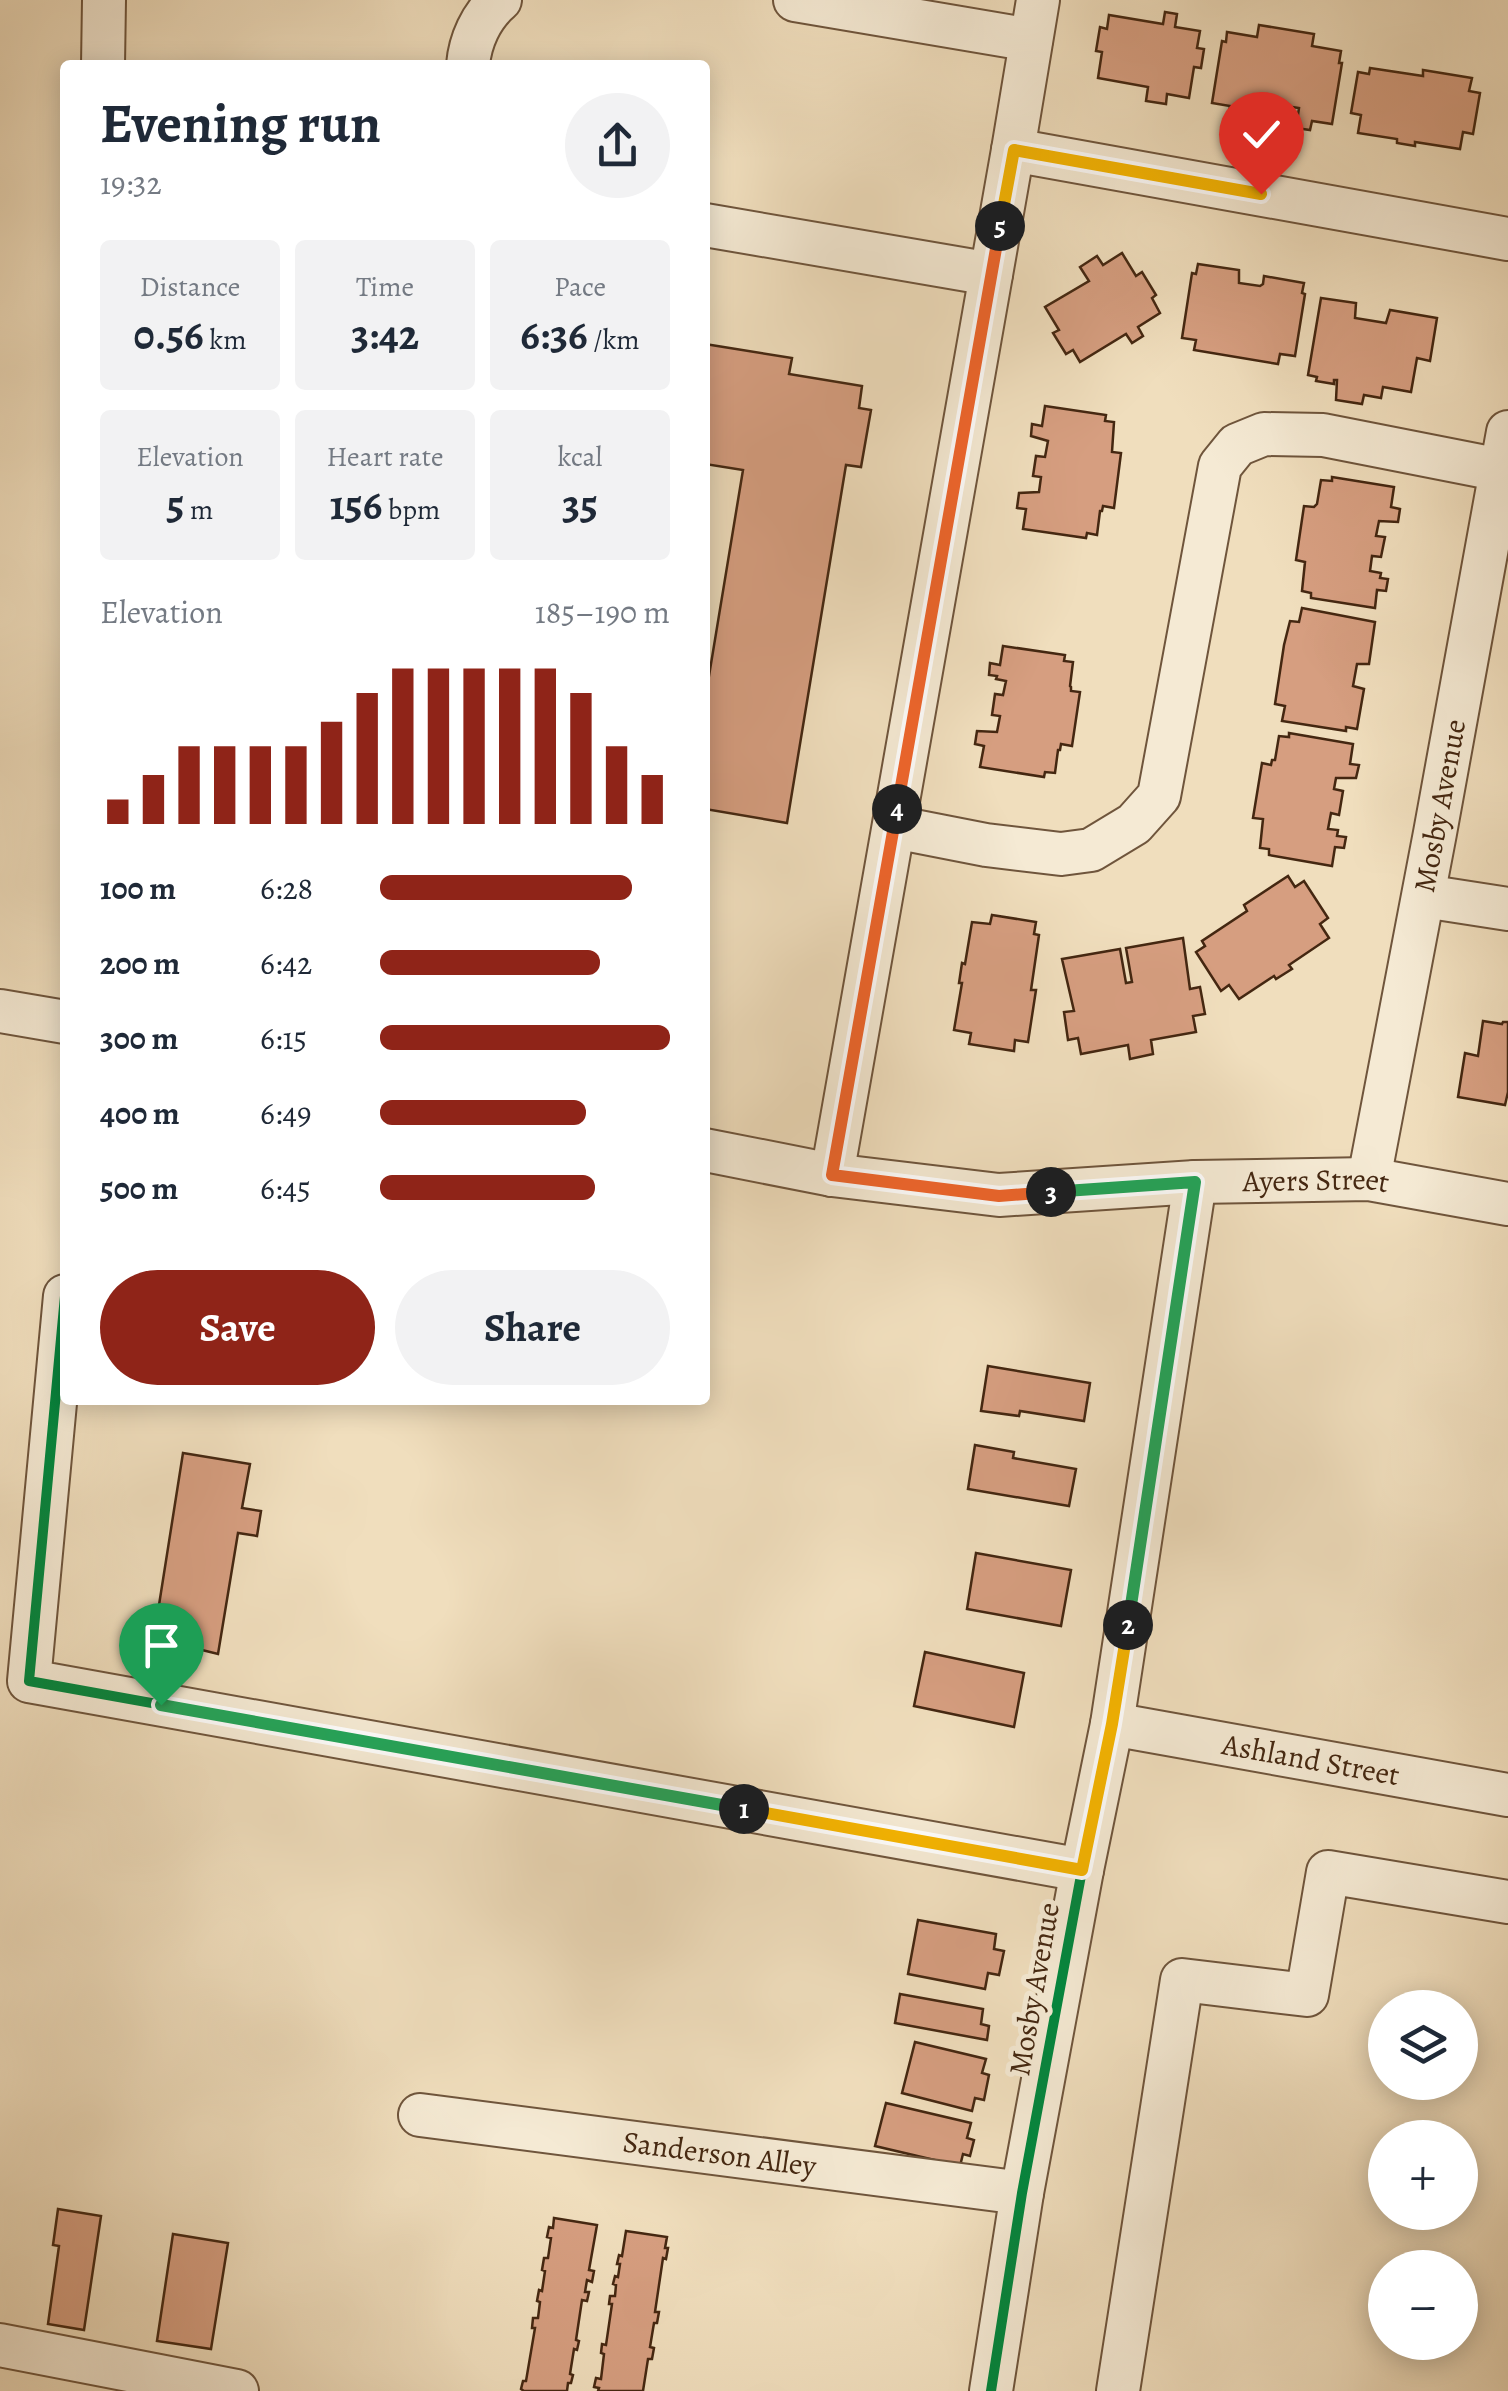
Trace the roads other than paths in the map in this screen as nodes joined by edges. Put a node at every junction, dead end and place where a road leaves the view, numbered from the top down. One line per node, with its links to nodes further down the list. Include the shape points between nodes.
1 (105, 0): 6 (street)
2 (500, 0): 5 (street, via 474,35)
3 (796, 0): 4 (street)
4 (1034, 20): 7 (street)
5 (469, 58)
6 (103, 60)
7 (1014, 150): 9 (street); 10 (street)
8 (710, 226): 10 (street)
9 (1508, 239)
10 (991, 274): 12 (street)
11 (1505, 451): 12 (street, via 1264,434 1238,445 1220,466 1159,796 1134,824 1091,850 1061,854); 13 (street, Mosby Avenue)
12 (894, 828): 18 (street)
13 (1424, 896): 14 (street); 19 (street, Mosby Avenue)
14 (1508, 909)
15 (0, 1011): 16 (street)
16 (60, 1021)
17 (710, 1151): 18 (street, Ayers Street)
18 (832, 1175): 20 (street, Ayers Street, via 999,1196)
19 (1369, 1179): 20 (street, Ayers Street); 21 (street, Ayers Street)
20 (1195, 1182): 23 (street, Mosby Avenue)
21 (1508, 1204)
22 (60, 1349): 25 (street, via 29,1681)
23 (1112, 1724): 24 (street, Ashland Street); 25 (street, Mosby Avenue)
24 (1508, 1795)
25 (1082, 1870): 28 (street, Mosby Avenue)
26 (1508, 1902): 32 (street, via 1328,1872 1307,1995 1182,1980)
27 (420, 2116): 28 (street, Sanderson Alley)
28 (1022, 2193): 31 (street, Mosby Avenue)
29 (0, 2345): 30 (street)
30 (237, 2391)
31 (992, 2391)
32 (1118, 2391)

